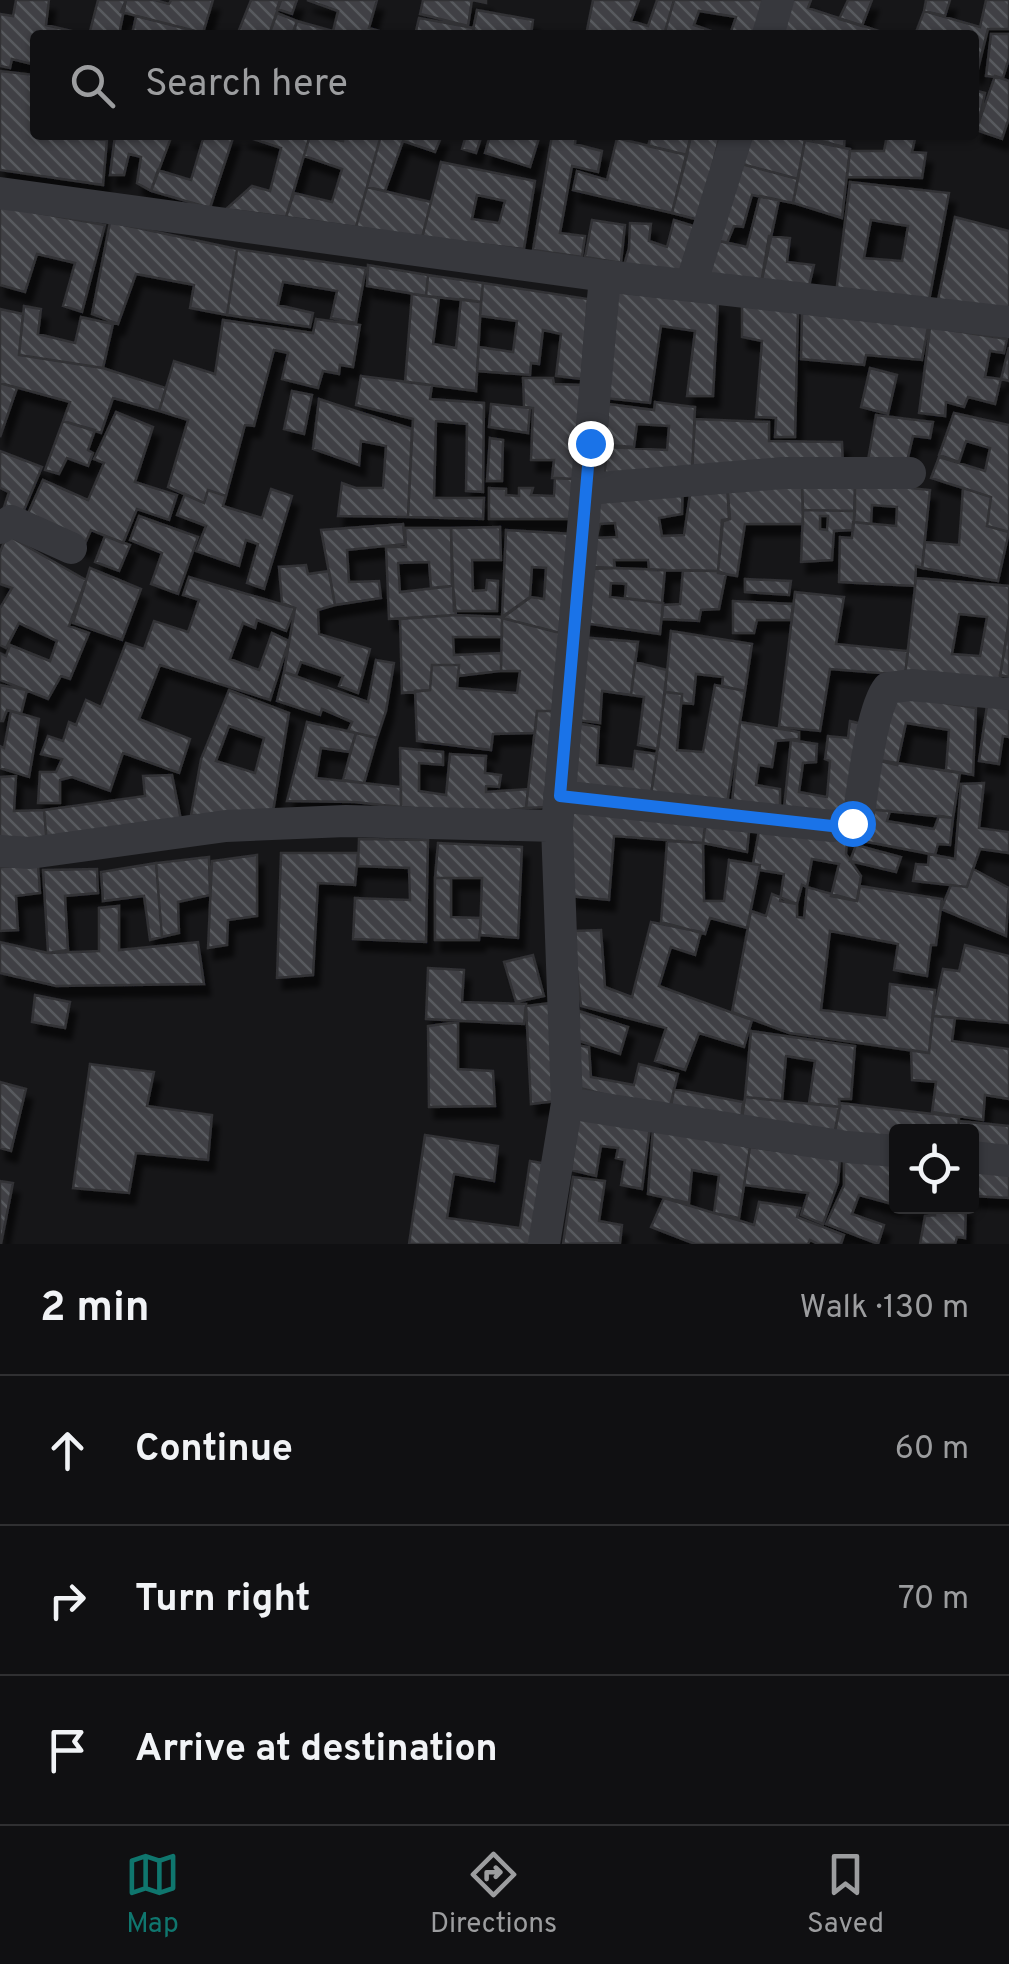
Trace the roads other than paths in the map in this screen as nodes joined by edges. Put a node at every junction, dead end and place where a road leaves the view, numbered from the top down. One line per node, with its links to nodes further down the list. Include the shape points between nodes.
1 (778, 0): 2 (street)
2 (769, 30)
3 (735, 140): 6 (street)
4 (0, 193): 5 (street)
5 (606, 276): 6 (street); 9 (street)
6 (691, 285): 7 (street)
7 (1009, 322)
8 (910, 472): 9 (street, via 783,473)
9 (586, 489): 13 (street)
10 (0, 528): 11 (street, via 22,523)
11 (72, 548)
12 (1009, 694): 13 (street, via 888,688 852,823)
13 (558, 811): 14 (street, via 226,826 30,853); 15 (street)
14 (0, 851)
15 (566, 1103): 16 (street); 19 (street)
16 (889, 1150)
17 (979, 1159): 18 (street)
18 (1009, 1161)
19 (544, 1244)

